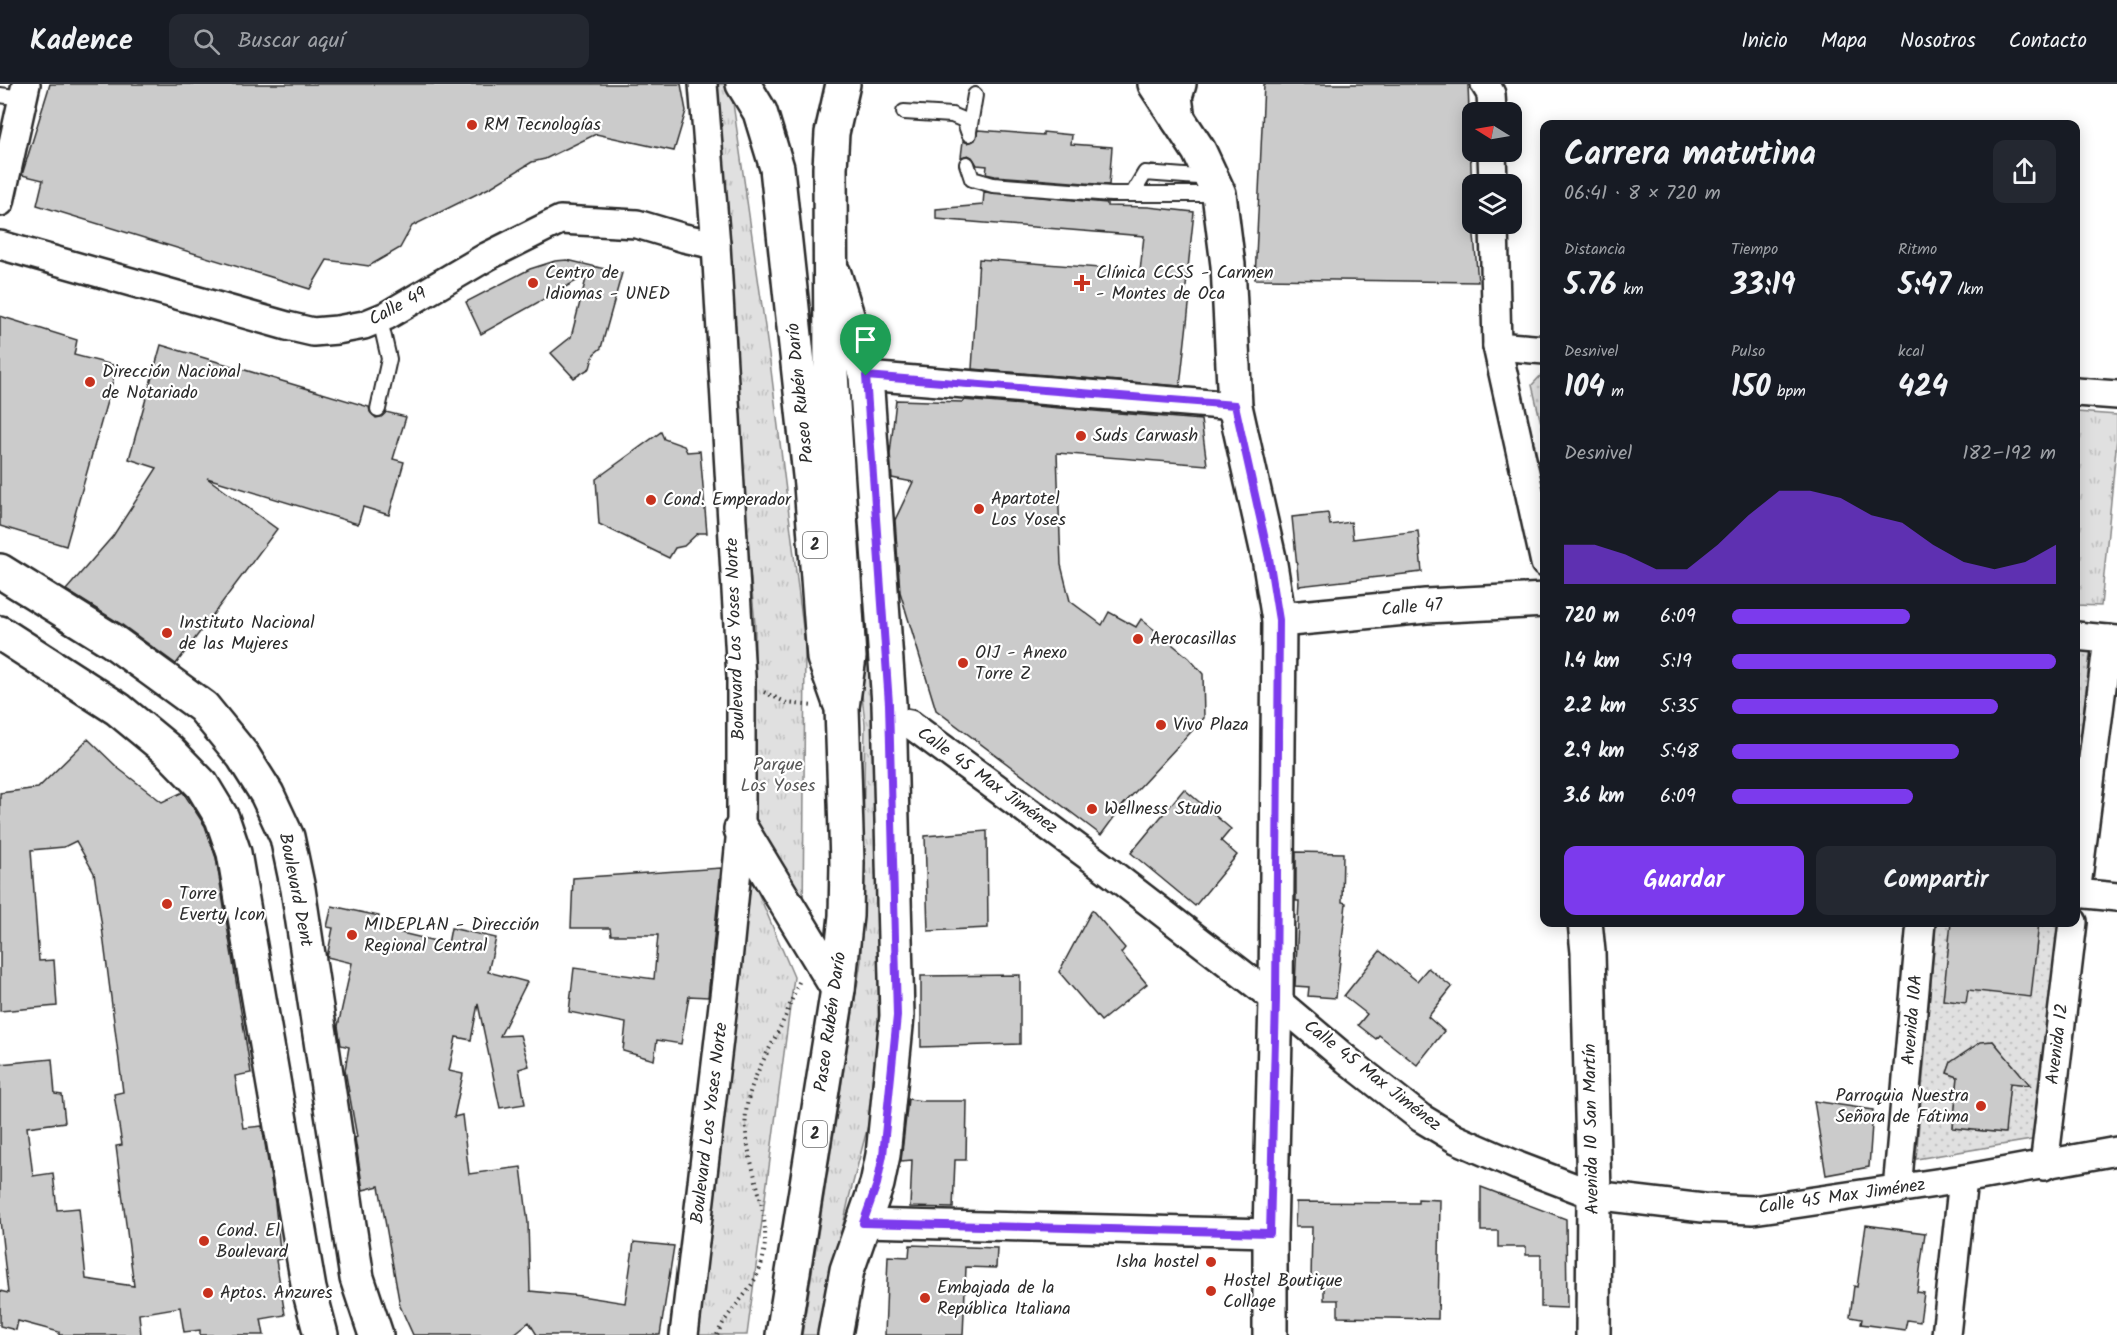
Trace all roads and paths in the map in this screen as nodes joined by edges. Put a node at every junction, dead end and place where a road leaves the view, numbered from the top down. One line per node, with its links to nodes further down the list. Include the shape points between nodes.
1 (703, 84): 18 (street, Boulevard Los Yoses Norte)
2 (743, 84): 36 (main road, Paseo Rubén Darío / 2, via 760,112 777,168 811,484 824,658)
3 (843, 84): 19 (main road, Paseo Rubén Darío / 2, via 832,133)
4 (1155, 84): 11 (main road)
5 (1179, 84): 11 (main road, via 1175,97)
6 (1485, 84): 9 (street)
7 (16, 92): 15 (street)
8 (975, 95): 10 (lane, via 969,134 964,120 952,115)
9 (1491, 102)
10 (904, 112)
11 (1178, 119): 13 (main road)
12 (967, 164): 14 (lane, via 972,179 993,186)
13 (1216, 186): 14 (lane); 14 (lane, via 1145,173); 26 (main road, via 1228,265)
14 (1132, 193)
15 (0, 199)
16 (1494, 234): 21 (street)
17 (0, 245): 20 (street, Calle 49, via 313,332)
18 (716, 245): 20 (street, Calle 49, via 637,224 560,220); 35 (street, Boulevard Los Yoses Norte)
19 (831, 264): 23 (main road); 36 (main road, Paseo Rubén Darío / 2, via 831,373 849,657)
20 (364, 325): 27 (lane, via 381,324 389,359)
21 (1497, 346): 22 (street); 28 (street)
22 (1540, 350)
23 (866, 376): 26 (street); 37 (main road)
24 (2080, 392): 25 (street)
25 (2117, 395)
26 (1235, 405): 31 (main road)
27 (378, 409)
28 (1540, 540)
29 (0, 571): 56 (main road, Boulevard Dent, via 111,640 203,707 243,756 267,794 287,837 357,1278)
30 (1540, 600): 31 (main road, Calle 47)
31 (1279, 620): 47 (main road)
32 (0, 633): 55 (main road, via 118,709 202,785 222,818 234,853 309,1289)
33 (2080, 636): 34 (street)
34 (2113, 639): 39 (street)
35 (741, 677): 36 (path, via 787,703); 38 (street, Boulevard Los Yoses Norte)
36 (842, 707): 46 (main road, Paseo Rubén Darío / 2, via 847,874)
37 (889, 720): 47 (street, Calle 45 Max Jiménez, via 910,724); 53 (main road, via 897,1016 883,1155)
38 (741, 829): 45 (main road); 57 (street, Boulevard Los Yoses Norte)
39 (2080, 866)
40 (2080, 893): 41 (street)
41 (2117, 897)
42 (1586, 927): 52 (main road, Avenida 10 San Martín)
43 (1921, 927): 51 (street, Avenida 10A)
44 (2072, 927): 49 (street, Avenida 12)
45 (809, 942): 46 (main road); 58 (path, via 801,978 753,1078 748,1103 746,1130 766,1231 759,1275)
46 (837, 989): 59 (main road, Paseo Rubén Darío / 2)
47 (1276, 1000): 52 (street, Calle 45 Max Jiménez, via 1421,1118 1455,1139); 54 (main road)
48 (2117, 1151): 49 (street, Calle 45 Max Jiménez)
49 (2044, 1166): 50 (street, Calle 45 Max Jiménez)
50 (1963, 1179): 51 (street, Calle 45 Max Jiménez); 63 (street)
51 (1897, 1190): 52 (street, Calle 45 Max Jiménez, via 1753,1210)
52 (1594, 1195): 62 (main road, Avenida 10 San Martín)
53 (863, 1223): 54 (street); 60 (main road, via 847,1270)
54 (1270, 1233): 61 (main road)
55 (321, 1335)
56 (376, 1335)
57 (684, 1335)
58 (717, 1335)
59 (783, 1335)
60 (835, 1335)
61 (1270, 1335)
62 (1593, 1335)
63 (1946, 1335)

